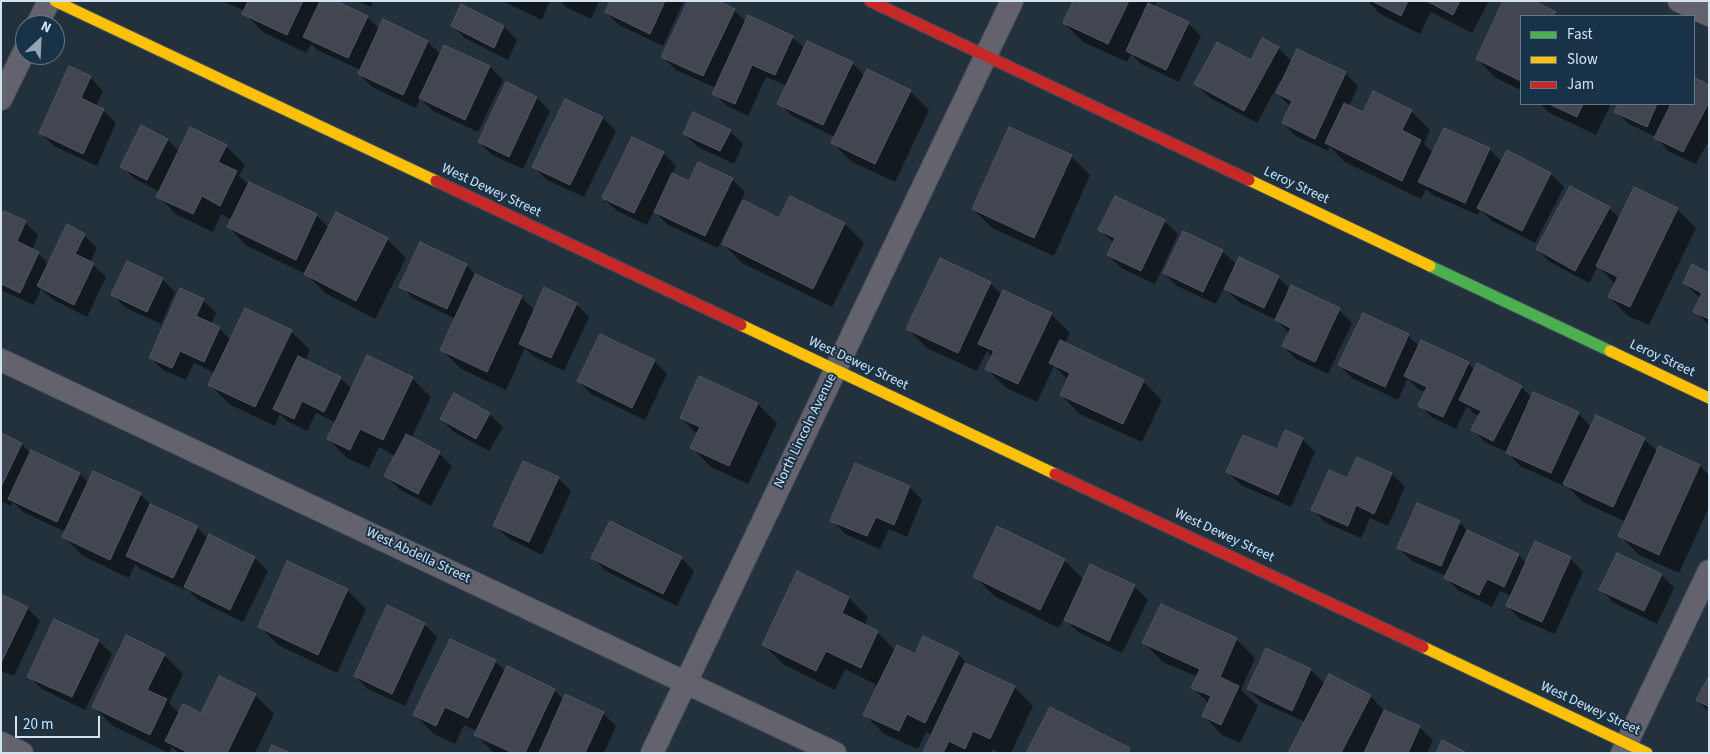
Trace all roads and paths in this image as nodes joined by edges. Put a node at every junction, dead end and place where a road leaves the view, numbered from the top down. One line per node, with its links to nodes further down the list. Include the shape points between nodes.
1 (49, 1): 6 (street)
2 (55, 1): 12 (street, West Dewey Street)
3 (870, 1): 8 (street, Leroy Street)
4 (1012, 1): 8 (street, North Lincoln Avenue)
5 (1679, 1): 7 (street)
6 (42, 15)
7 (1709, 15)
8 (986, 56): 12 (street, North Lincoln Avenue); 13 (street, Leroy Street)
9 (18, 65): 10 (street)
10 (1, 99)
11 (1, 360): 15 (street, West Abdella Street)
12 (836, 370): 15 (street, North Lincoln Avenue); 17 (street, West Dewey Street)
13 (1709, 398)
14 (1709, 571): 17 (street)
15 (686, 682): 19 (street, North Lincoln Avenue); 20 (street, West Abdella Street)
16 (1, 743): 18 (street)
17 (1624, 748): 21 (street, West Dewey Street)
18 (22, 753)
19 (652, 753)
20 (835, 753)
21 (1647, 753)

